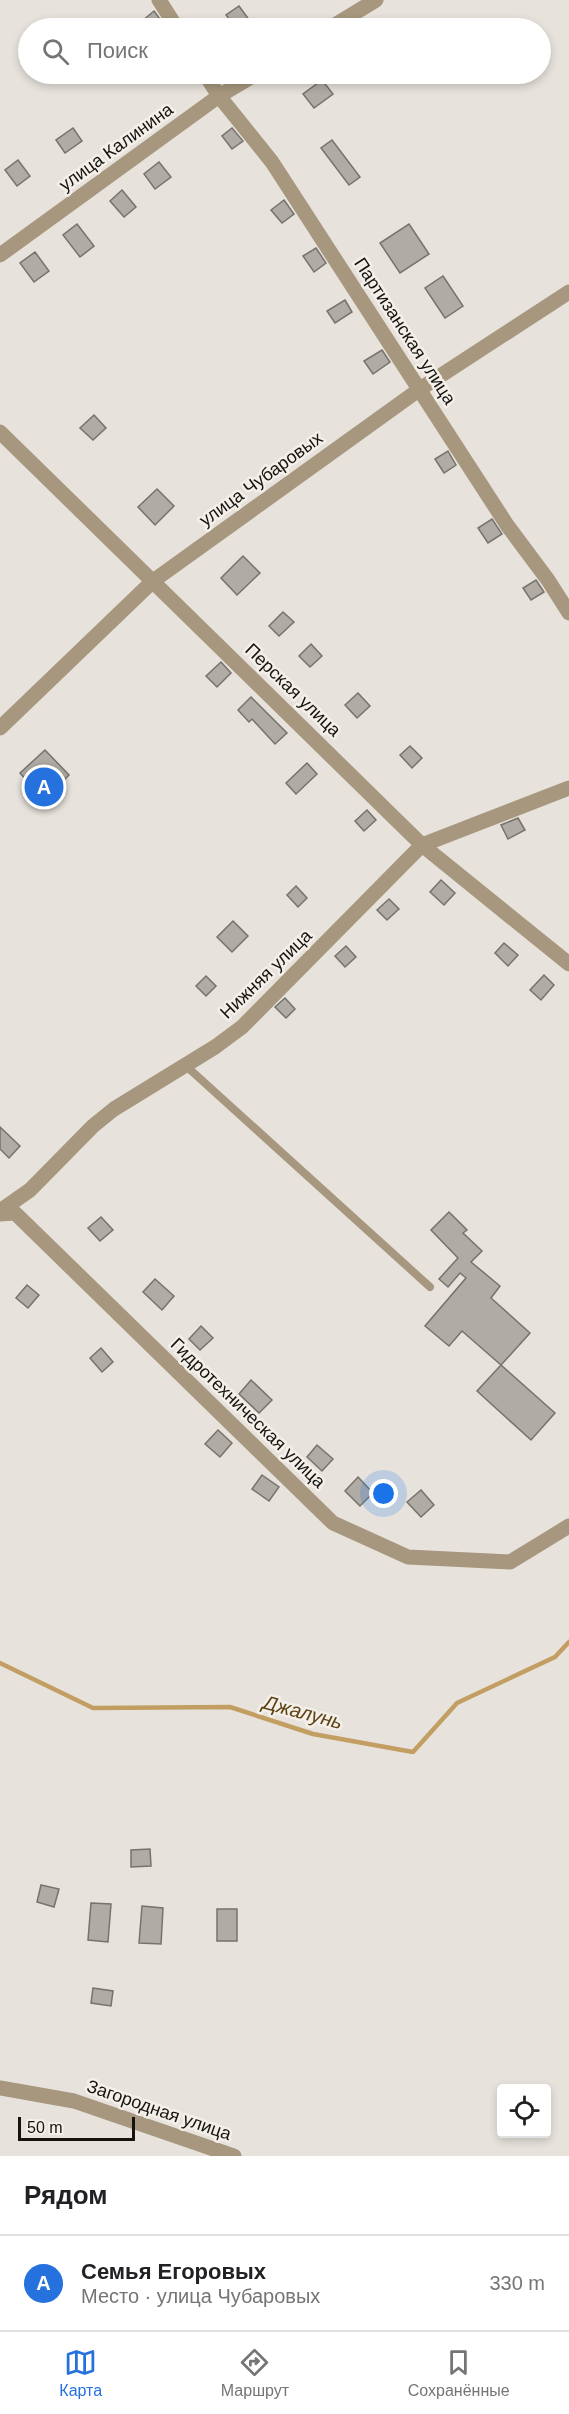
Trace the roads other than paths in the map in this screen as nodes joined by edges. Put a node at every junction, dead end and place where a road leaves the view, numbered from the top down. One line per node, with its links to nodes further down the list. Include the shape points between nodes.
1 (159, 0): 3 (street)
2 (376, 0): 4 (street)
3 (171, 18)
4 (346, 18)
5 (211, 84): 7 (street, Партизанская улица)
6 (239, 84): 7 (street, улица Калинина)
7 (219, 96): 8 (street, улица Калинина); 10 (street, Партизанская улица, via 272,162)
8 (0, 255)
9 (569, 292): 10 (street, улица Чубаровых)
10 (420, 389): 12 (street, улица Чубаровых); 13 (street, Партизанская улица)
11 (0, 432): 12 (street, Перская улица)
12 (153, 581): 14 (street, улица Чубаровых); 16 (street, Перская улица)
13 (569, 613)
14 (0, 728)
15 (569, 788): 16 (street, Нижняя улица)
16 (422, 845): 17 (street, Перская улица); 18 (street, Нижняя улица, via 242,1027)
17 (569, 964)
18 (185, 1065): 19 (street, Нижняя улица, via 114,1109 30,1190); 20 (lane)
19 (0, 1212): 21 (street, Гидротехническая улица, via 15,1213 333,1523 408,1557 510,1562)
20 (430, 1287)
21 (569, 1526)
22 (0, 2088): 23 (street, Загородная улица, via 74,2101)
23 (234, 2156)

